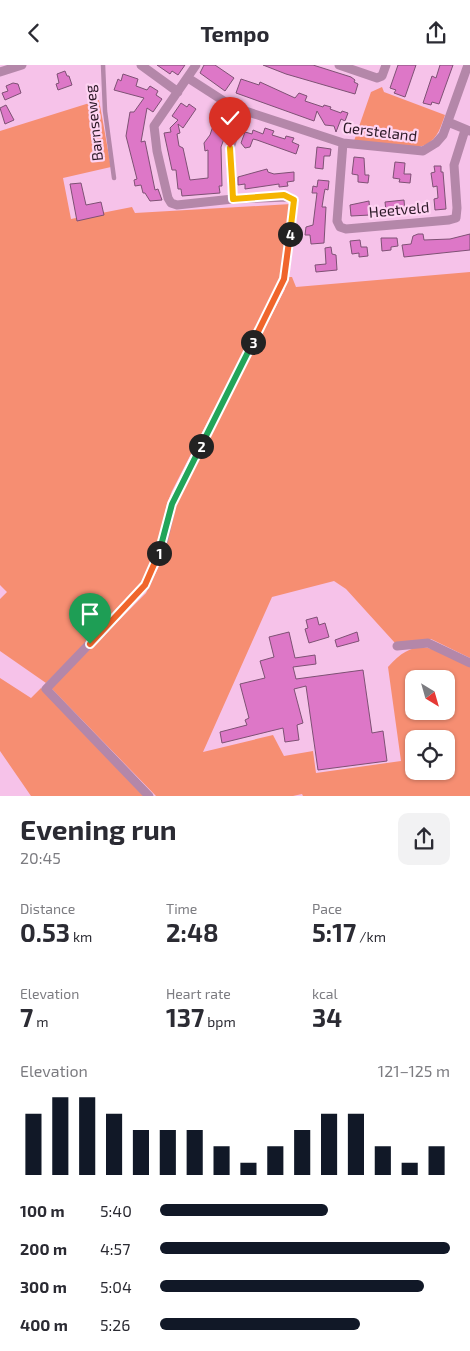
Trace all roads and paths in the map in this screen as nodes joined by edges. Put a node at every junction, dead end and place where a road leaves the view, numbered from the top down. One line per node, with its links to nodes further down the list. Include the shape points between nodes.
1 (22, 65): 8 (street)
2 (103, 65): 15 (lane, Barnseweg)
3 (141, 65): 10 (street)
4 (196, 65): 9 (street)
5 (339, 65): 6 (street, via 377,78 382,76)
6 (386, 65)
7 (468, 65): 12 (street, Gersteland)
8 (0, 72)
9 (188, 78): 10 (street); 11 (street, Gersteland)
10 (178, 92): 16 (street, via 154,126 168,198 177,205)
11 (242, 110): 14 (street, Gersteland); 16 (street, via 230,148)
12 (448, 122): 13 (street); 14 (street, Gersteland, via 436,143 423,151)
13 (468, 131): 14 (street, Heetveld, via 454,165 457,208 456,218 449,220 340,227 337,221)
14 (343, 143)
15 (114, 178)
16 (233, 199): 19 (street, via 284,195 294,200 284,279 172,504 151,575 130,603 46,689)
17 (396, 646): 18 (street, via 428,643)
18 (470, 663)
19 (149, 796)

